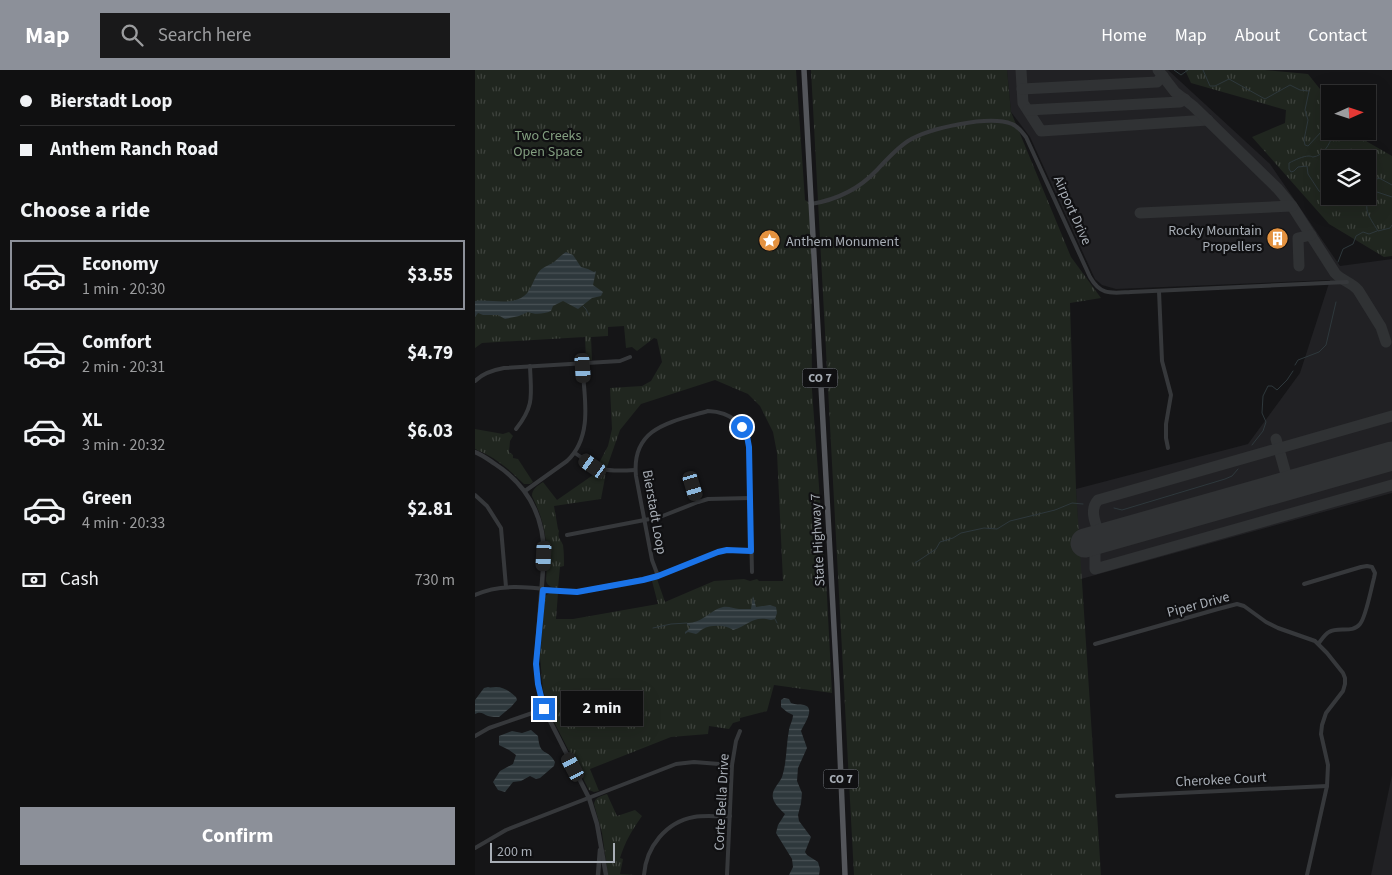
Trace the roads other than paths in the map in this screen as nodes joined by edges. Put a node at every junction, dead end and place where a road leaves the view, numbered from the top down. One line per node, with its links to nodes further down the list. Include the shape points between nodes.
1 (804, 70): 2 (main road, CO 7)
2 (811, 204): 4 (street, Airport Drive, via 831,200 856,188 901,146 924,133 971,123 1005,122 1021,130 1029,141 1090,277 1098,288 1109,293); 44 (main road, State Highway 7 / CO 7)
3 (1347, 282): 4 (street, Airport Drive)
4 (1159, 291): 10 (street, via 1162,361 1171,395 1166,424)
5 (630, 357): 6 (street, via 620,361)
6 (582, 363): 7 (street); 12 (street, via 585,425)
7 (529, 366): 8 (street, via 494,370); 9 (street, via 531,404)
8 (475, 381)
9 (516, 429)
10 (1168, 448)
11 (475, 452): 15 (street, via 500,467)
12 (575, 453): 13 (street, via 603,470); 15 (street)
13 (635, 470): 17 (street, Bierstadt Loop, via 639,449 656,429 675,420 715,411 732,417 747,436); 19 (street, Bierstadt Loop)
14 (694, 474): 18 (street, via 693,486)
15 (525, 491): 26 (street, via 537,510 544,542)
16 (475, 495): 25 (street, via 487,506 501,528)
17 (750, 498): 18 (street, via 717,498); 21 (street, Bierstadt Loop)
18 (698, 502): 19 (street)
19 (644, 521): 20 (street); 23 (street, Bierstadt Loop)
20 (567, 535)
21 (751, 551): 22 (street, Bierstadt Loop); 23 (street, via 718,552)
22 (752, 572)
23 (658, 576): 26 (street, via 577,592)
24 (1304, 584): 28 (street, via 1367,566 1375,573 1359,625 1353,629 1331,631)
25 (506, 587): 26 (street); 27 (street)
26 (543, 590): 30 (street, via 536,664)
27 (475, 595)
28 (1319, 643): 29 (street, Piper Drive, via 1265,622 1237,604); 34 (street, via 1340,669 1345,682 1322,725 1328,765)
29 (1095, 644)
30 (544, 709): 32 (street); 36 (street)
31 (740, 731): 33 (street, Corte Bella Drive)
32 (475, 736)
33 (732, 765): 36 (street, via 677,764); 37 (street, Corte Bella Drive)
34 (1327, 786): 35 (street, Cherokee Court); 45 (street)
35 (1117, 796)
36 (589, 798): 38 (street); 39 (street, via 506,830)
37 (730, 816): 42 (street, via 693,817 669,828 650,850); 43 (street, Corte Bella Drive)
38 (600, 844): 40 (street); 41 (street)
39 (475, 848)
40 (598, 875)
41 (606, 875)
42 (644, 875)
43 (727, 875)
44 (845, 875)
45 (1307, 875)

